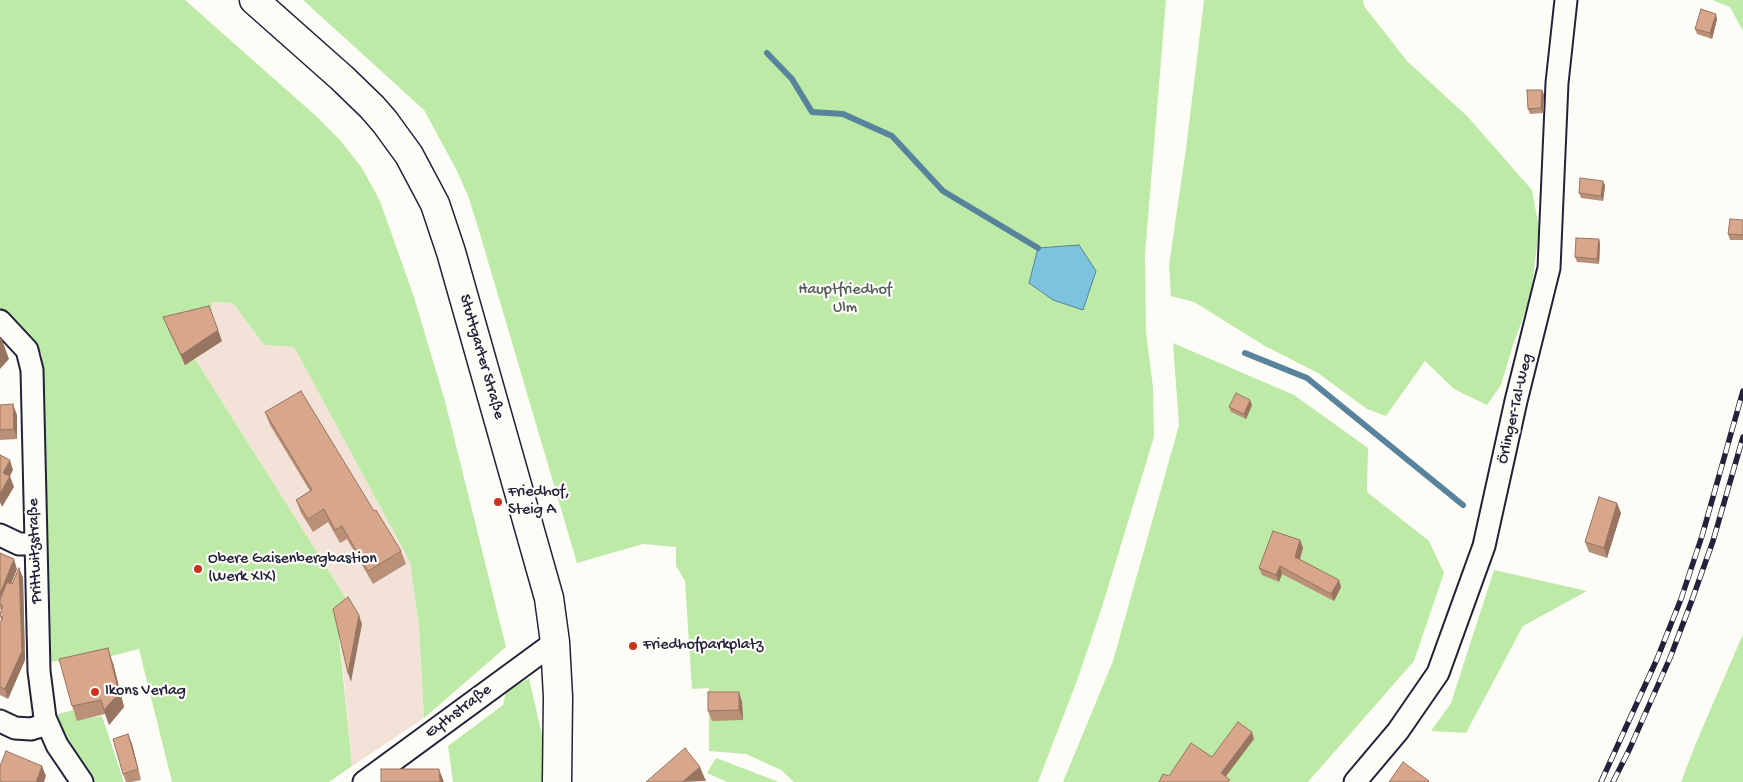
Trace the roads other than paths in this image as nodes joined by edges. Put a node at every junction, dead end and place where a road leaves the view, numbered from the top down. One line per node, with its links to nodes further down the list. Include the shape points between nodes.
1 (254, 0): 6 (main road, Stuttgarter Straße, via 376,112 409,155 432,197 451,252 544,578)
2 (1566, 0): 12 (street, Örlinger-Tal-Weg, via 1557,83 1550,268 1484,546 1438,673 1398,731)
3 (0, 321): 5 (street, Prittwitzstraße, via 27,350 32,370)
4 (0, 535): 5 (street, via 19,544)
5 (36, 544): 8 (street, Prittwitzstraße, via 40,671)
6 (555, 642): 10 (street, Eythstraße); 11 (main road, Stuttgarter Straße)
7 (0, 721): 8 (street, via 15,728 31,729)
8 (47, 724): 9 (street, Prittwitzstraße)
9 (82, 782)
10 (364, 782)
11 (558, 782)
12 (1355, 782)

